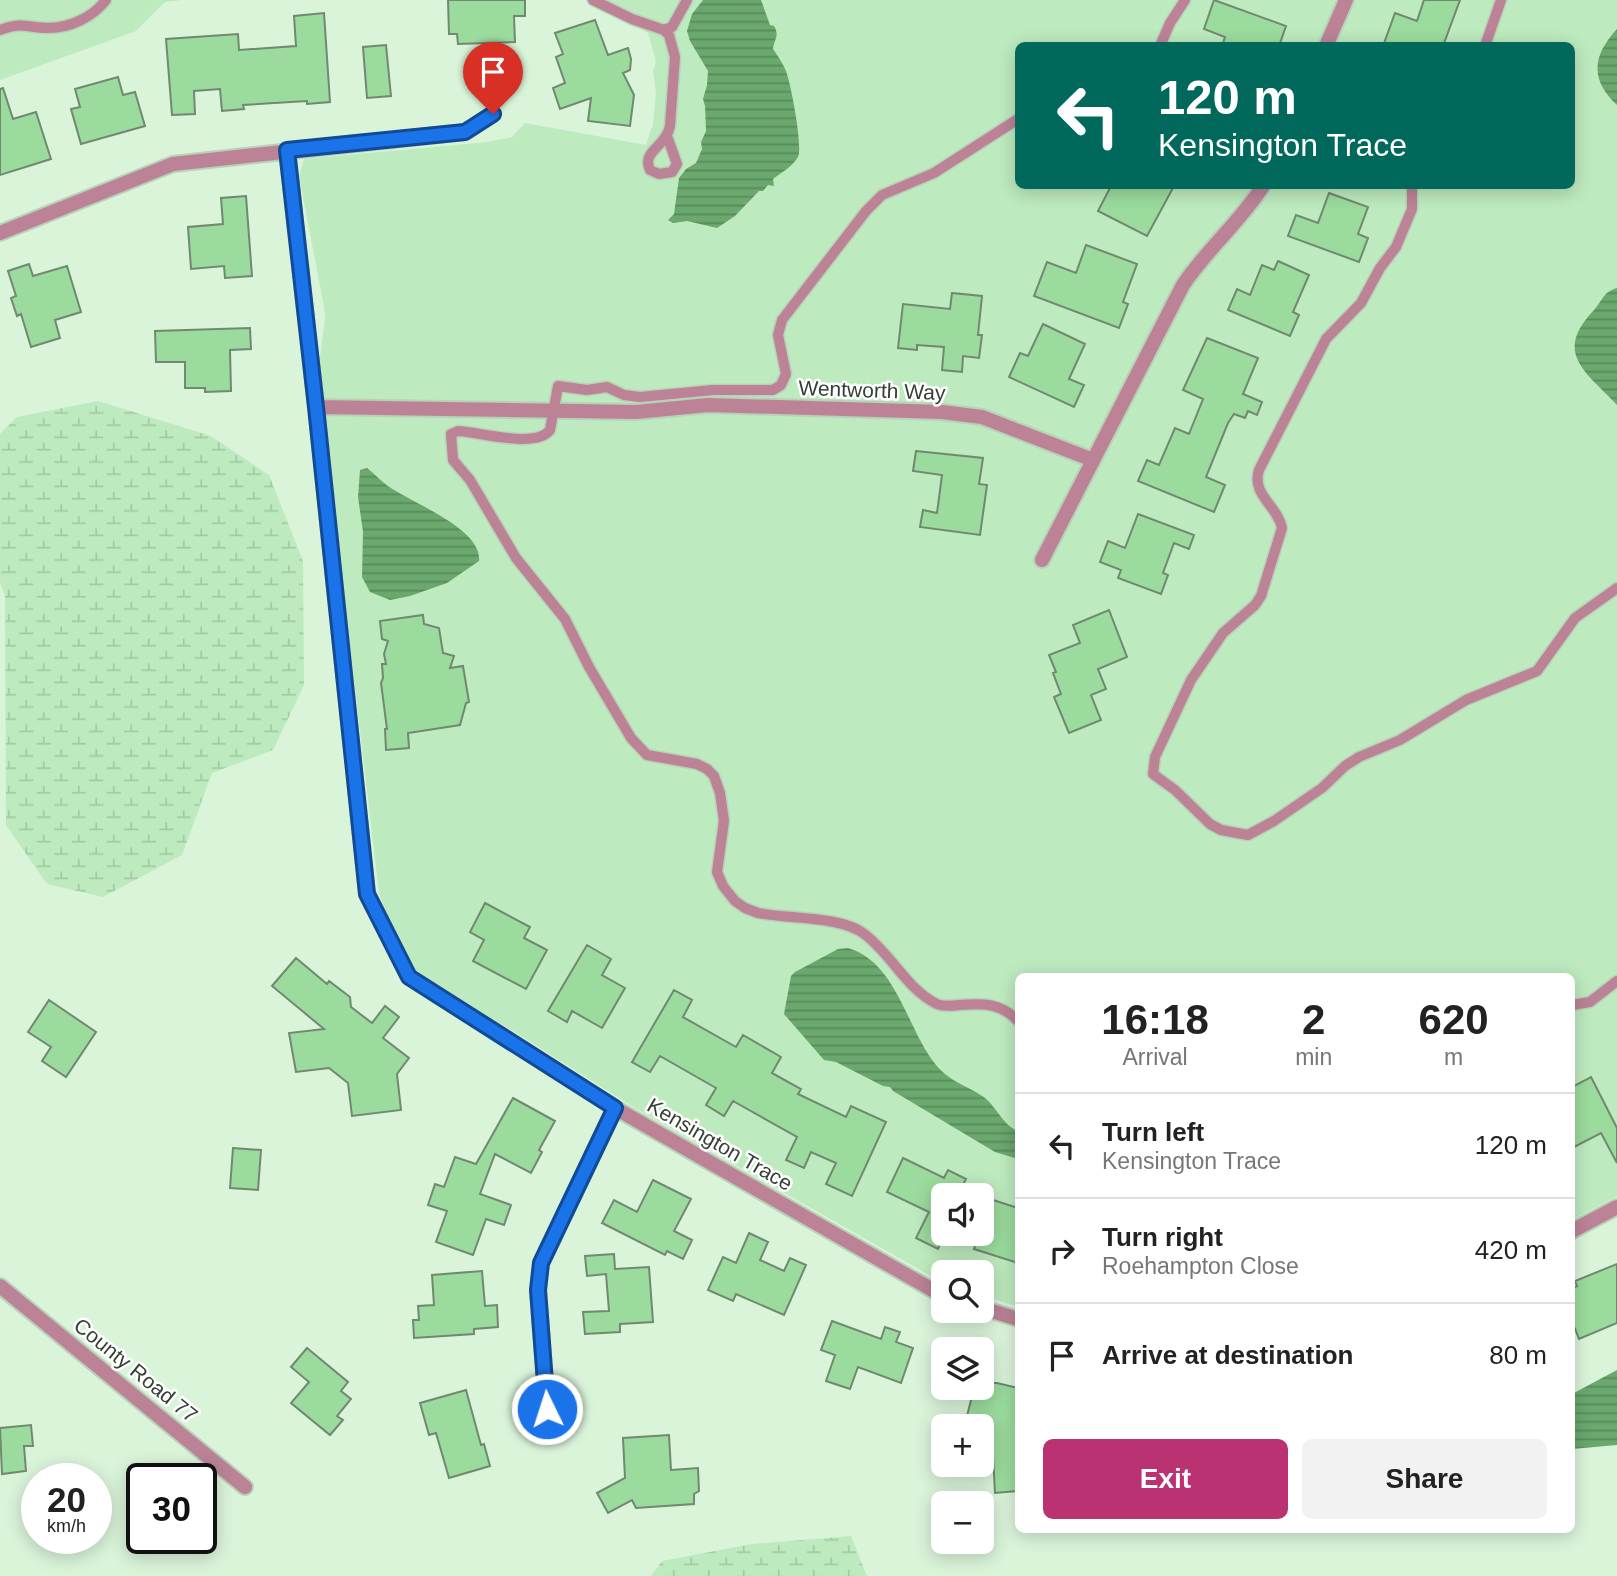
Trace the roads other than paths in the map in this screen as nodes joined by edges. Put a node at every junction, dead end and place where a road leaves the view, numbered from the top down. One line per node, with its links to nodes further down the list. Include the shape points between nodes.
1 (106, 0): 7 (lane, via 68,25 20,24)
2 (593, 0): 8 (lane)
3 (687, 0): 8 (lane, via 672,27)
4 (1185, 0): 9 (lane)
5 (1346, 0): 10 (street)
6 (1501, 0): 11 (lane)
7 (0, 30)
8 (664, 30): 14 (lane, via 675,57)
9 (1162, 42)
10 (1328, 42)
11 (1486, 42)
12 (493, 114): 15 (street, via 465,132)
13 (1015, 121): 20 (lane, via 934,173 882,195 866,211 782,320 778,335 786,370 776,389 640,397 607,387 558,386)
14 (667, 136)
15 (287, 150): 18 (street, via 173,164); 19 (street, Kensington Trace)
16 (1262, 189): 21 (street, via 1183,285)
17 (1412, 189): 23 (lane, via 1412,209 1396,247 1358,308 1326,339 1259,470 1259,489 1282,528 1261,596 1223,633 1191,680 1154,757 1153,774 1210,824 1248,835 1322,788 1359,757 1400,740 1466,700 1537,671 1574,618)
18 (0, 233)
19 (316, 407): 20 (street, Wentworth Way); 27 (street, Kensington Trace, via 367,894 409,977)
20 (553, 410): 21 (street, Wentworth Way, via 636,412 708,405 942,412 982,417); 26 (lane, via 550,430 541,438 454,432 451,454 516,558 565,619 631,738 647,755 697,764 714,776 724,821 717,872 730,897 751,911 853,928 872,940 918,991 938,1004 987,1004 1003,1008)
21 (1093, 460): 22 (street)
22 (1042, 560)
23 (1617, 588)
24 (1617, 981): 25 (lane, via 1599,997)
25 (1575, 1005)
26 (1015, 1018)
27 (615, 1108): 31 (street, Kensington Trace); 34 (street, via 541,1263 538,1290)
28 (1617, 1207): 29 (street)
29 (1575, 1229)
30 (0, 1286): 35 (street, County Road 77)
31 (931, 1289)
32 (994, 1312): 33 (street)
33 (1015, 1318)
34 (549, 1434)
35 (245, 1487)

